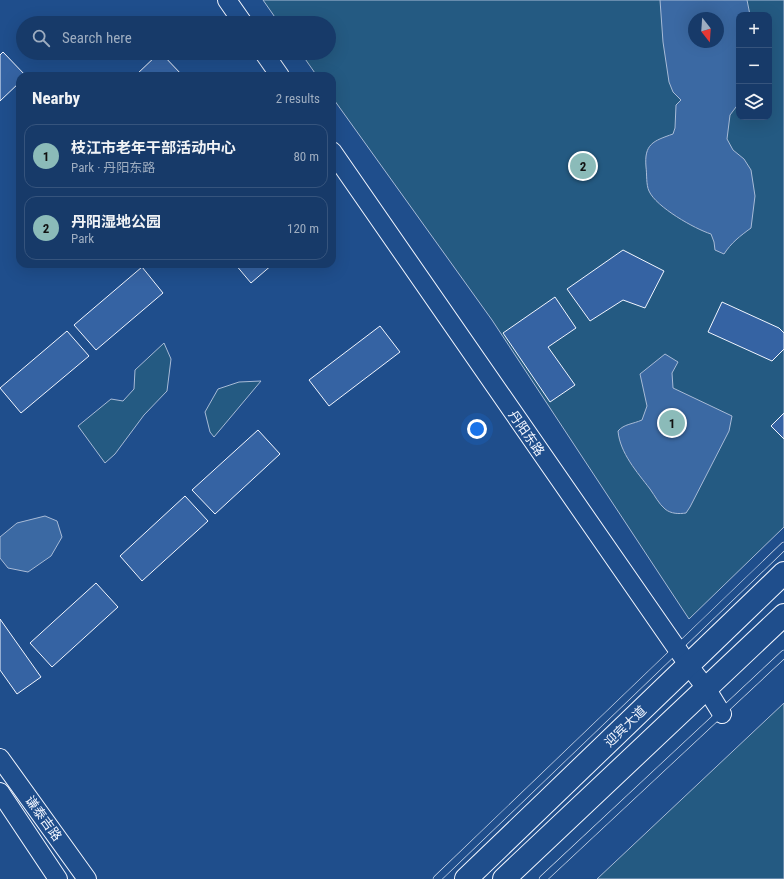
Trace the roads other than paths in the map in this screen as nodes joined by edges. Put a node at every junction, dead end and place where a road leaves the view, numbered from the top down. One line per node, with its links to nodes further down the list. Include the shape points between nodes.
1 (227, 0): 2 (street)
2 (238, 16)
3 (269, 60): 4 (street)
4 (277, 72)
5 (336, 157): 10 (street, 丹阳东路)
6 (784, 546): 10 (lane)
7 (784, 573): 10 (main road, 迎宾大道)
8 (784, 614): 11 (main road)
9 (784, 654): 12 (lane)
10 (683, 657): 11 (street, 丹阳东路); 17 (lane); 18 (main road, 迎宾大道)
11 (706, 688): 12 (street, 丹阳东路); 19 (main road)
12 (722, 714): 20 (lane)
13 (0, 758): 16 (street, 谦泰吉路)
14 (0, 792): 15 (street, 谦泰吉路)
15 (58, 879)
16 (87, 879)
17 (437, 879)
18 (466, 879)
19 (504, 879)
20 (543, 879)

